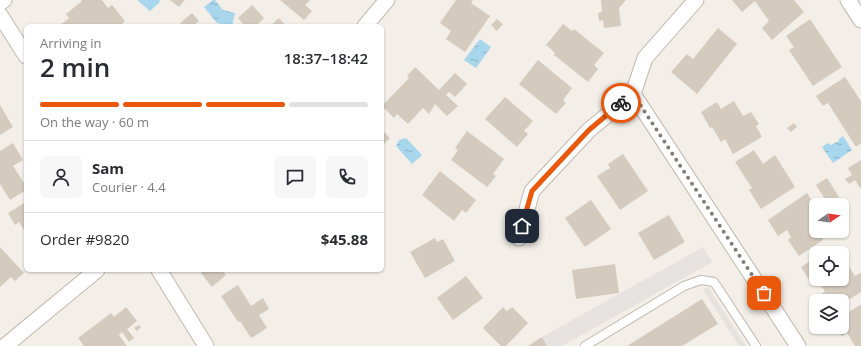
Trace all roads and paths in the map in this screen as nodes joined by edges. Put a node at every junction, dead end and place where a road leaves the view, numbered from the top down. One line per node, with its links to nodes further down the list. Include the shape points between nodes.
1 (4, 0): 5 (street)
2 (387, 0): 8 (street)
3 (696, 0): 10 (street, via 646,58)
4 (848, 0): 7 (street)
5 (0, 2)
6 (0, 15): 9 (street)
7 (861, 20)
8 (366, 24)
9 (24, 53)
10 (633, 94): 11 (street, via 589,130 532,191); 18 (street)
11 (519, 238)
12 (95, 272): 14 (street)
13 (160, 272): 15 (street)
14 (5, 346)
15 (206, 346)
16 (585, 346): 17 (lane, via 684,286 701,280 714,282)
17 (756, 346)
18 (798, 346)

